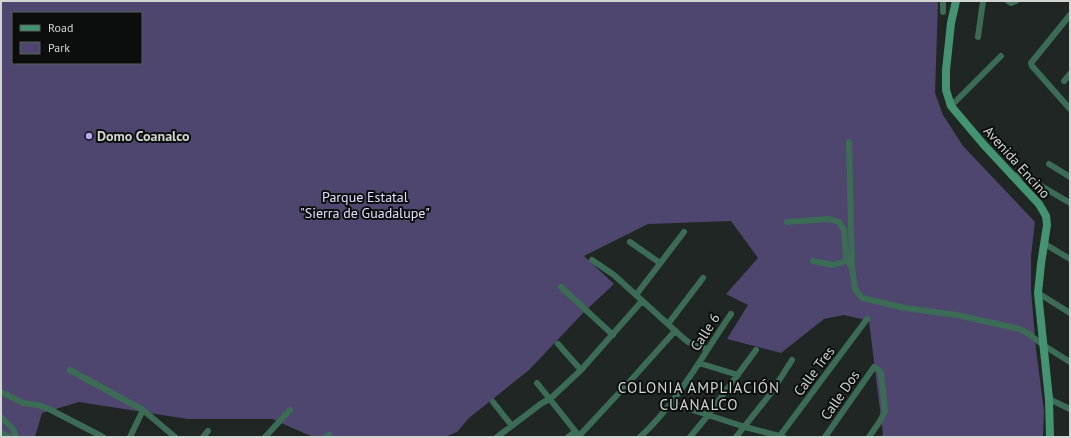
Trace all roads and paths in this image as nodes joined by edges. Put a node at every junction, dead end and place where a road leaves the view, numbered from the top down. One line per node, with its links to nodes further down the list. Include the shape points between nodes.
1 (943, 1): 4 (street)
2 (983, 1): 6 (street)
3 (955, 4): 10 (main road, Avenida Encino, via 946,70 946,90)
4 (943, 12)
5 (1070, 15): 11 (street, via 1031,63)
6 (978, 37)
7 (1001, 56): 10 (street)
8 (1070, 74): 9 (street)
9 (1064, 81)
10 (951, 106): 14 (main road, Avenida Encino)
11 (1070, 109)
12 (849, 142): 26 (street)
13 (1049, 164): 15 (street)
14 (1011, 176): 16 (street, via 1030,179); 20 (main road, Avenida Encino, via 1044,210 1047,221)
15 (1070, 177)
16 (1070, 203)
17 (787, 222): 24 (street, via 828,219 839,222 844,230)
18 (684, 232): 25 (street)
19 (630, 242): 25 (street)
20 (1045, 244): 21 (street); 29 (main road, Avenida Encino)
21 (1070, 259)
22 (592, 260): 30 (street)
23 (814, 261): 24 (street, via 833,266)
24 (846, 261): 26 (street)
25 (660, 263): 30 (street)
26 (852, 268): 39 (street, via 855,289 862,298 1012,326 1029,334)
27 (703, 278): 35 (street)
28 (561, 287): 37 (street)
29 (1038, 293): 32 (street); 39 (main road, Avenida Encino)
30 (636, 295): 31 (street)
31 (642, 301): 35 (street); 37 (street)
32 (1070, 313)
33 (731, 314): 40 (street, Calle 6)
34 (867, 319): 76 (street, Calle Tres)
35 (668, 324): 36 (street)
36 (675, 330): 40 (street, via 688,342); 63 (street)
37 (613, 335): 46 (street)
38 (558, 344): 46 (street)
39 (1043, 345): 43 (street); 51 (main road, Avenida Encino)
40 (707, 349): 44 (street, Calle 6)
41 (756, 350): 47 (street)
42 (792, 360): 60 (street)
43 (1070, 362)
44 (699, 364): 47 (street, Calle 6); 53 (street, Calle 6)
45 (70, 370): 55 (street)
46 (581, 370): 50 (street)
47 (738, 375): 57 (street)
48 (538, 383): 50 (street)
49 (1, 392): 66 (street, via 23,403 49,409)
50 (550, 399): 59 (street); 63 (street)
51 (1049, 399): 54 (street); 79 (main road, Avenida Encino)
52 (493, 402): 59 (street)
53 (671, 403): 57 (street); 73 (street, Calle 6)
54 (1070, 409)
55 (143, 410): 67 (street); 68 (street)
56 (290, 410): 70 (street)
57 (708, 415): 60 (street); 74 (street)
58 (1, 417): 65 (street, via 13,429)
59 (512, 426): 71 (street)
60 (745, 427): 75 (street); 76 (street)
61 (208, 431): 69 (street)
62 (1, 433): 64 (street)
63 (578, 435): 72 (street)
64 (9, 437)
65 (16, 437)
66 (103, 437)
67 (130, 437)
68 (175, 437)
69 (203, 437)
70 (265, 437)
71 (496, 437)
72 (568, 437)
73 (640, 437)
74 (690, 437)
75 (736, 437)
76 (781, 437)
77 (825, 437): 78 (street, Calle Dos, via 874,367 881,373 885,411)
78 (869, 437)
79 (1050, 437)

